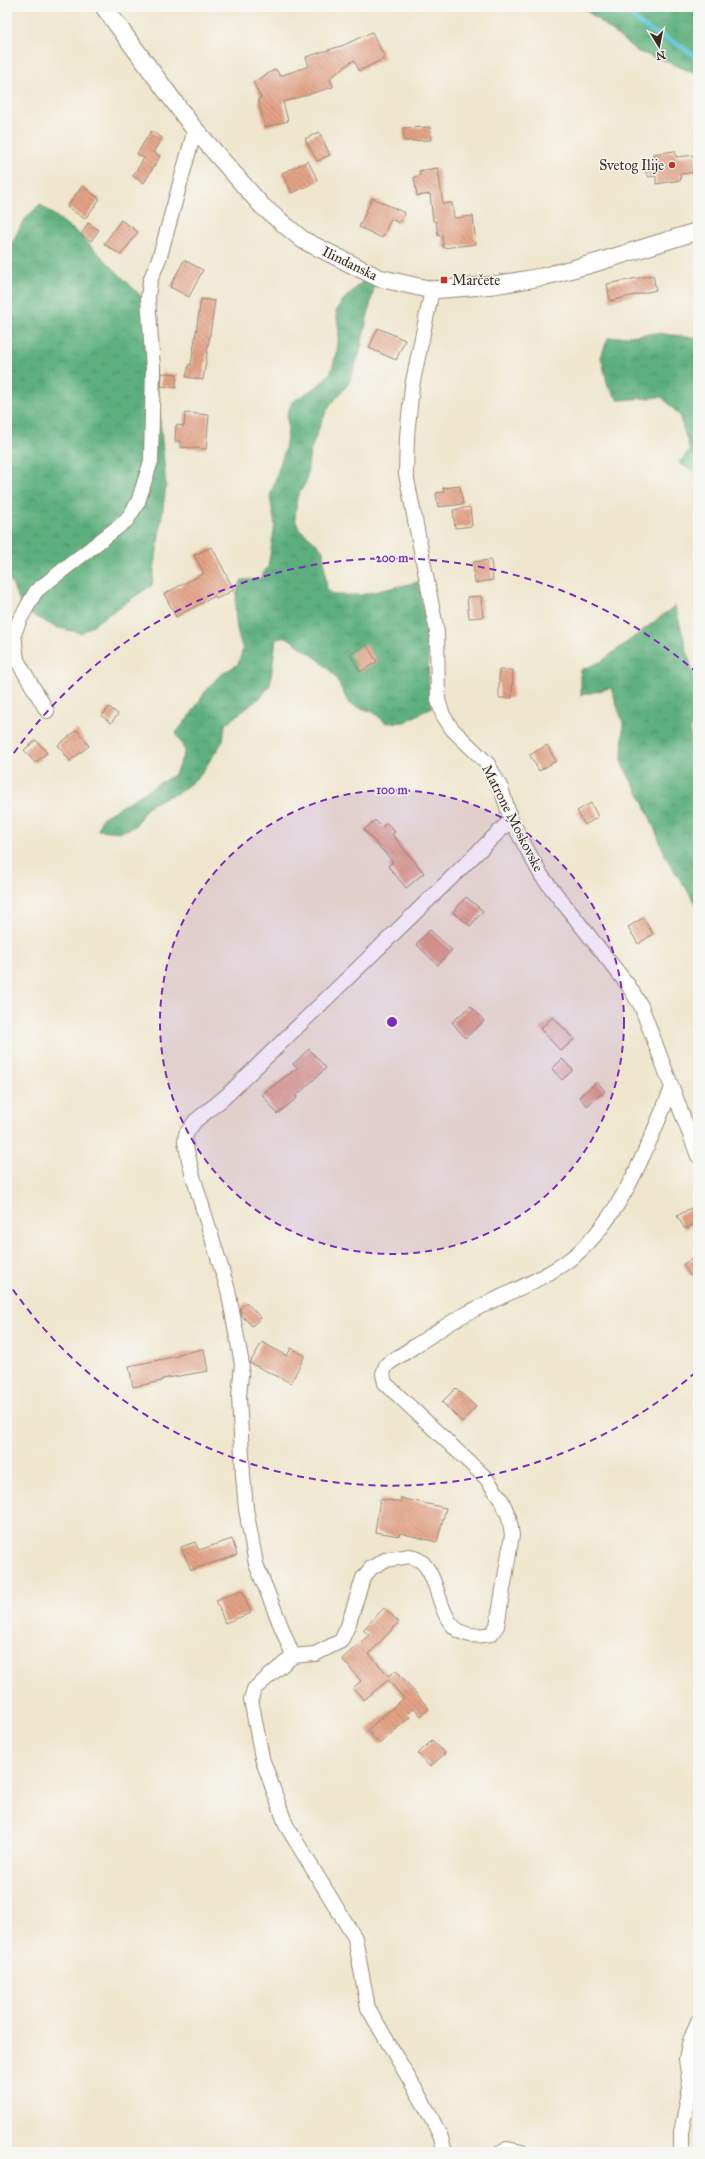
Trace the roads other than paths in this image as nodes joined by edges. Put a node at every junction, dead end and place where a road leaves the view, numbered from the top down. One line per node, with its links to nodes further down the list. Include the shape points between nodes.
1 (104, 7): 2 (street, Ilindanska)
2 (195, 129): 4 (street, Ilindanska, via 262,206 303,240 379,278); 5 (street, via 160,256 150,281 148,298 153,368 151,461 138,502 127,520 36,591 14,634 17,660)
3 (698, 231): 4 (street, Ilindanska, via 542,277 467,288)
4 (432, 290): 6 (street, Matrone Moskovske, via 412,386 406,474 437,632 438,700 443,715 452,729 488,764 501,788)
5 (47, 712)
6 (511, 820): 7 (street, Matrone Moskovske, via 541,875 628,985 640,1006); 9 (street, via 226,1098 195,1121 186,1134 185,1142 192,1173 228,1290 242,1364 239,1396 243,1475 256,1564)
7 (672, 1088): 8 (street, Matrone Moskovske); 9 (street, via 634,1177 582,1249 557,1268 460,1317 386,1365 382,1374 386,1383 486,1478 501,1499 509,1517 512,1536 497,1626 491,1634 479,1636 467,1634 454,1627 444,1613 431,1575 423,1563 410,1556 401,1556 385,1560 371,1568 363,1578 341,1641 315,1654)
8 (698, 1156)
9 (293, 1656): 11 (street, via 254,1689 251,1699 262,1758 286,1825 356,1938 368,2008 425,2106 440,2135)
10 (698, 2021): 14 (street, via 688,2044 686,2059 690,2088 681,2132)
11 (445, 2152)
12 (500, 2152): 13 (street, via 507,2149)
13 (522, 2152)
14 (681, 2152)

